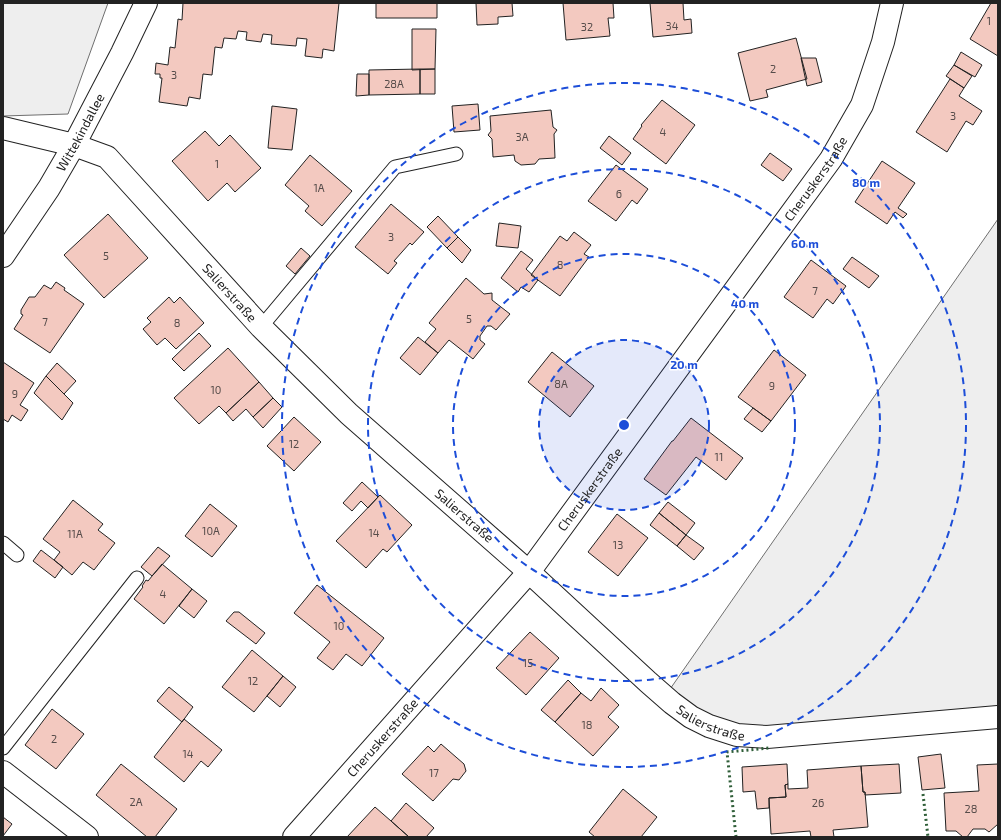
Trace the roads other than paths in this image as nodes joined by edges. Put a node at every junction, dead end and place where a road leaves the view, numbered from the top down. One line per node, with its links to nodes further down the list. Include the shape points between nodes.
1 (146, 3): 4 (street, Wittekindallee)
2 (892, 3): 10 (street, Cheruskerstraße, via 883,42 862,105 831,159)
3 (3, 128): 4 (street, Salierstraße)
4 (74, 145): 6 (street, Wittekindallee, via 49,188); 7 (street, Salierstraße, via 107,157)
5 (456, 154): 7 (lane, via 395,167)
6 (3, 256)
7 (260, 328): 10 (street, Salierstraße, via 348,414)
8 (3, 543): 9 (lane)
9 (17, 555)
10 (529, 572): 12 (street, Salierstraße, via 672,703 709,726 737,735 768,737); 16 (street, Cheruskerstraße)
11 (137, 578): 13 (lane)
12 (998, 717)
13 (3, 748)
14 (3, 772): 15 (street)
15 (87, 837)
16 (294, 837)

